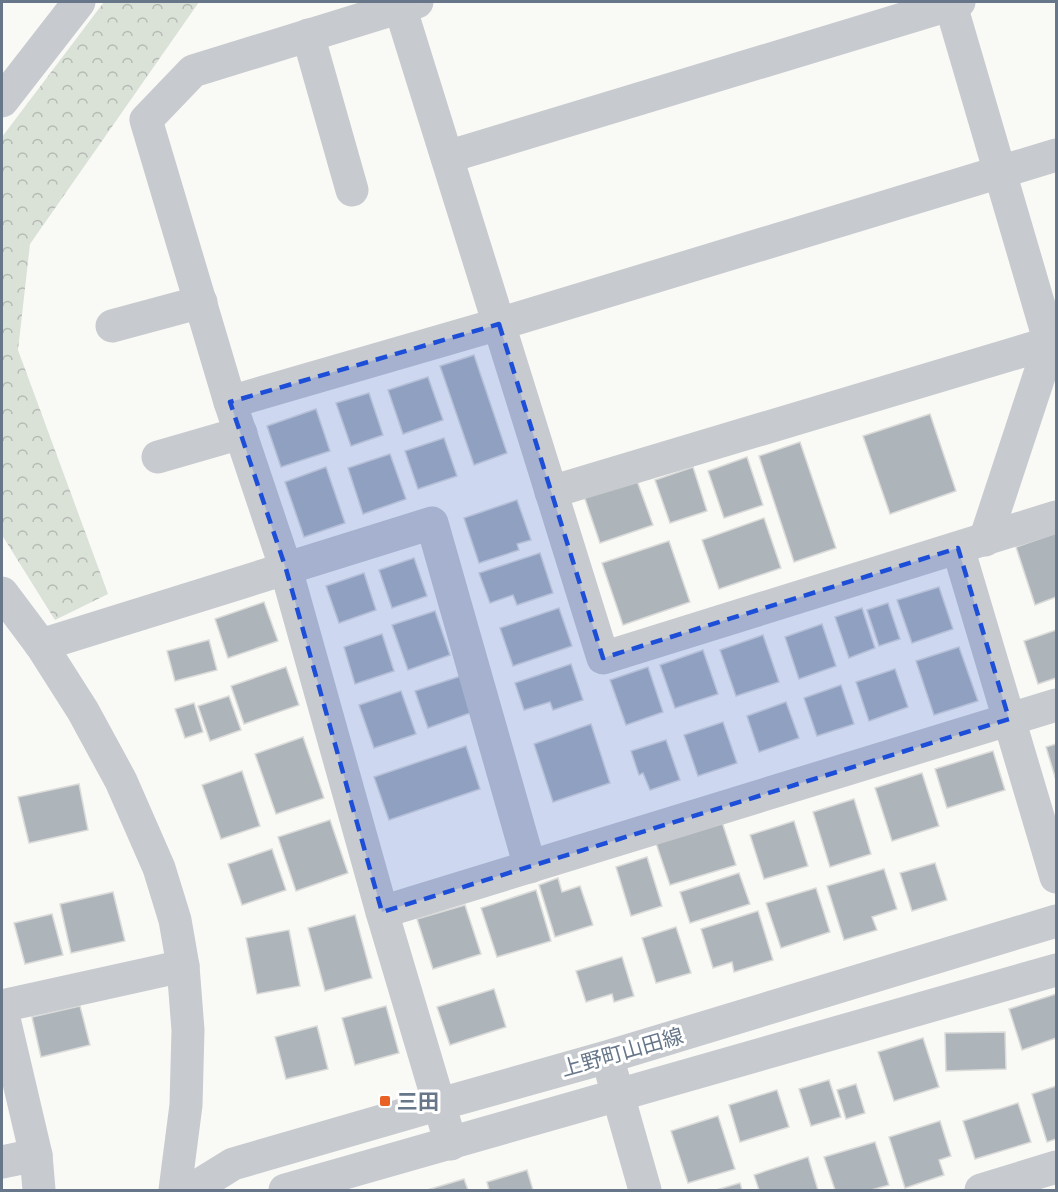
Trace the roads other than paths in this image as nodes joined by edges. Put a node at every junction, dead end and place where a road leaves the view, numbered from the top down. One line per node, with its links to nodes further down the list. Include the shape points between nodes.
1 (80, 2): 5 (street)
2 (953, 2): 7 (street); 8 (street)
3 (408, 4): 4 (street); 7 (street)
4 (308, 35): 9 (street); 10 (street, via 193,71 146,120)
5 (2, 101)
6 (1056, 155): 8 (street)
7 (447, 158): 11 (street)
8 (1000, 171): 11 (street); 13 (street)
9 (352, 190)
10 (201, 302): 12 (street); 14 (street)
11 (499, 324): 14 (street); 17 (street)
12 (112, 326)
13 (1053, 342): 17 (street); 19 (street)
14 (230, 402): 15 (street)
15 (241, 433): 16 (street); 20 (street)
16 (158, 457)
17 (551, 492): 19 (street, via 603,658)
18 (1056, 517): 19 (street)
19 (972, 544): 24 (street)
20 (286, 569): 22 (street); 25 (street, via 432,523); 27 (street)
21 (2, 593): 22 (street)
22 (41, 645): 29 (street, via 121,781 159,868)
23 (1056, 705): 24 (street)
24 (1009, 719): 25 (street); 26 (street)
25 (530, 867): 27 (street)
26 (1056, 877)
27 (382, 912): 36 (street)
28 (1056, 921): 31 (street, 上野町山田線)
29 (183, 966): 32 (street); 42 (street, via 188,1030 186,1105)
30 (1056, 970): 33 (street, 上野町山田線)
31 (835, 988): 33 (street); 34 (street, 上野町山田線)
32 (2, 1008): 38 (street)
33 (849, 1029): 35 (street, 上野町山田線)
34 (607, 1057): 35 (street); 36 (street, 上野町山田線)
35 (618, 1095): 37 (street, 上野町山田線); 45 (street)
36 (440, 1104): 37 (street); 43 (street, 上野町山田線, via 233,1164)
37 (452, 1144): 44 (street, 上野町山田線)
38 (36, 1155): 39 (street); 41 (street)
39 (2, 1162)
40 (1056, 1167): 46 (street)
41 (39, 1191)
42 (175, 1191)
43 (191, 1191)
44 (285, 1191)
45 (645, 1191)
46 (981, 1191)

